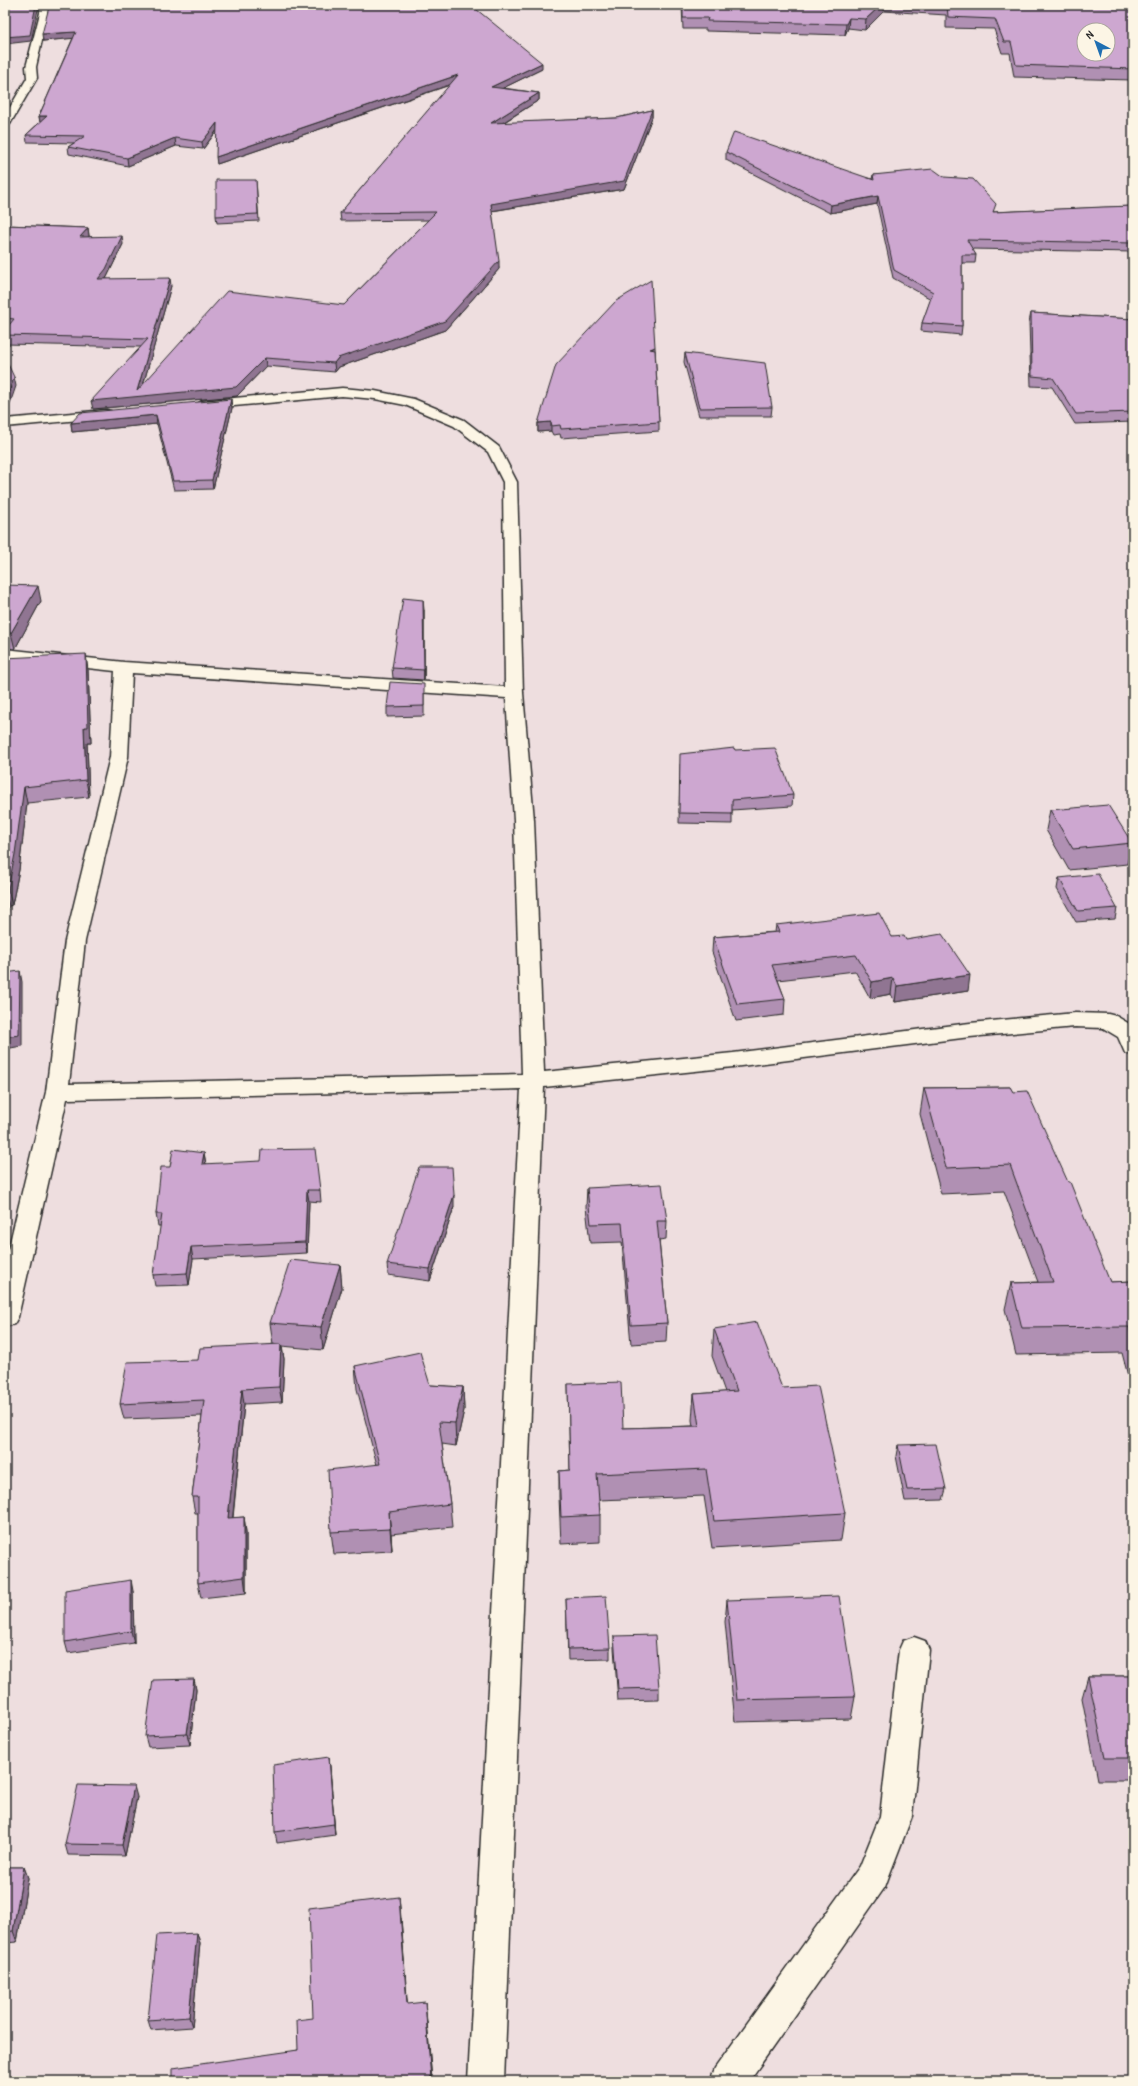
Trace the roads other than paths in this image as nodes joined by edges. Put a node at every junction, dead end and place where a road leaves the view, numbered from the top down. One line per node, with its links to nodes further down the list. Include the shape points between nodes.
1 (44, 5): 2 (street, via 31,67 32,78)
2 (5, 124)
3 (187, 406): 8 (street, via 342,392 375,395 409,402 459,423 494,450 510,482)
4 (118, 413): 5 (street)
5 (5, 423)
6 (5, 654): 7 (street)
7 (124, 667): 8 (street); 11 (street, via 118,757 75,941)
8 (514, 694): 10 (street, via 524,820)
9 (1133, 1048): 10 (street, via 1128,1033 1108,1021 1075,1020)
10 (533, 1081): 11 (street); 14 (street)
11 (57, 1092): 12 (street)
12 (5, 1317)
13 (914, 1650): 15 (street, via 896,1816 873,1876)
14 (486, 2081)
15 (728, 2081)

